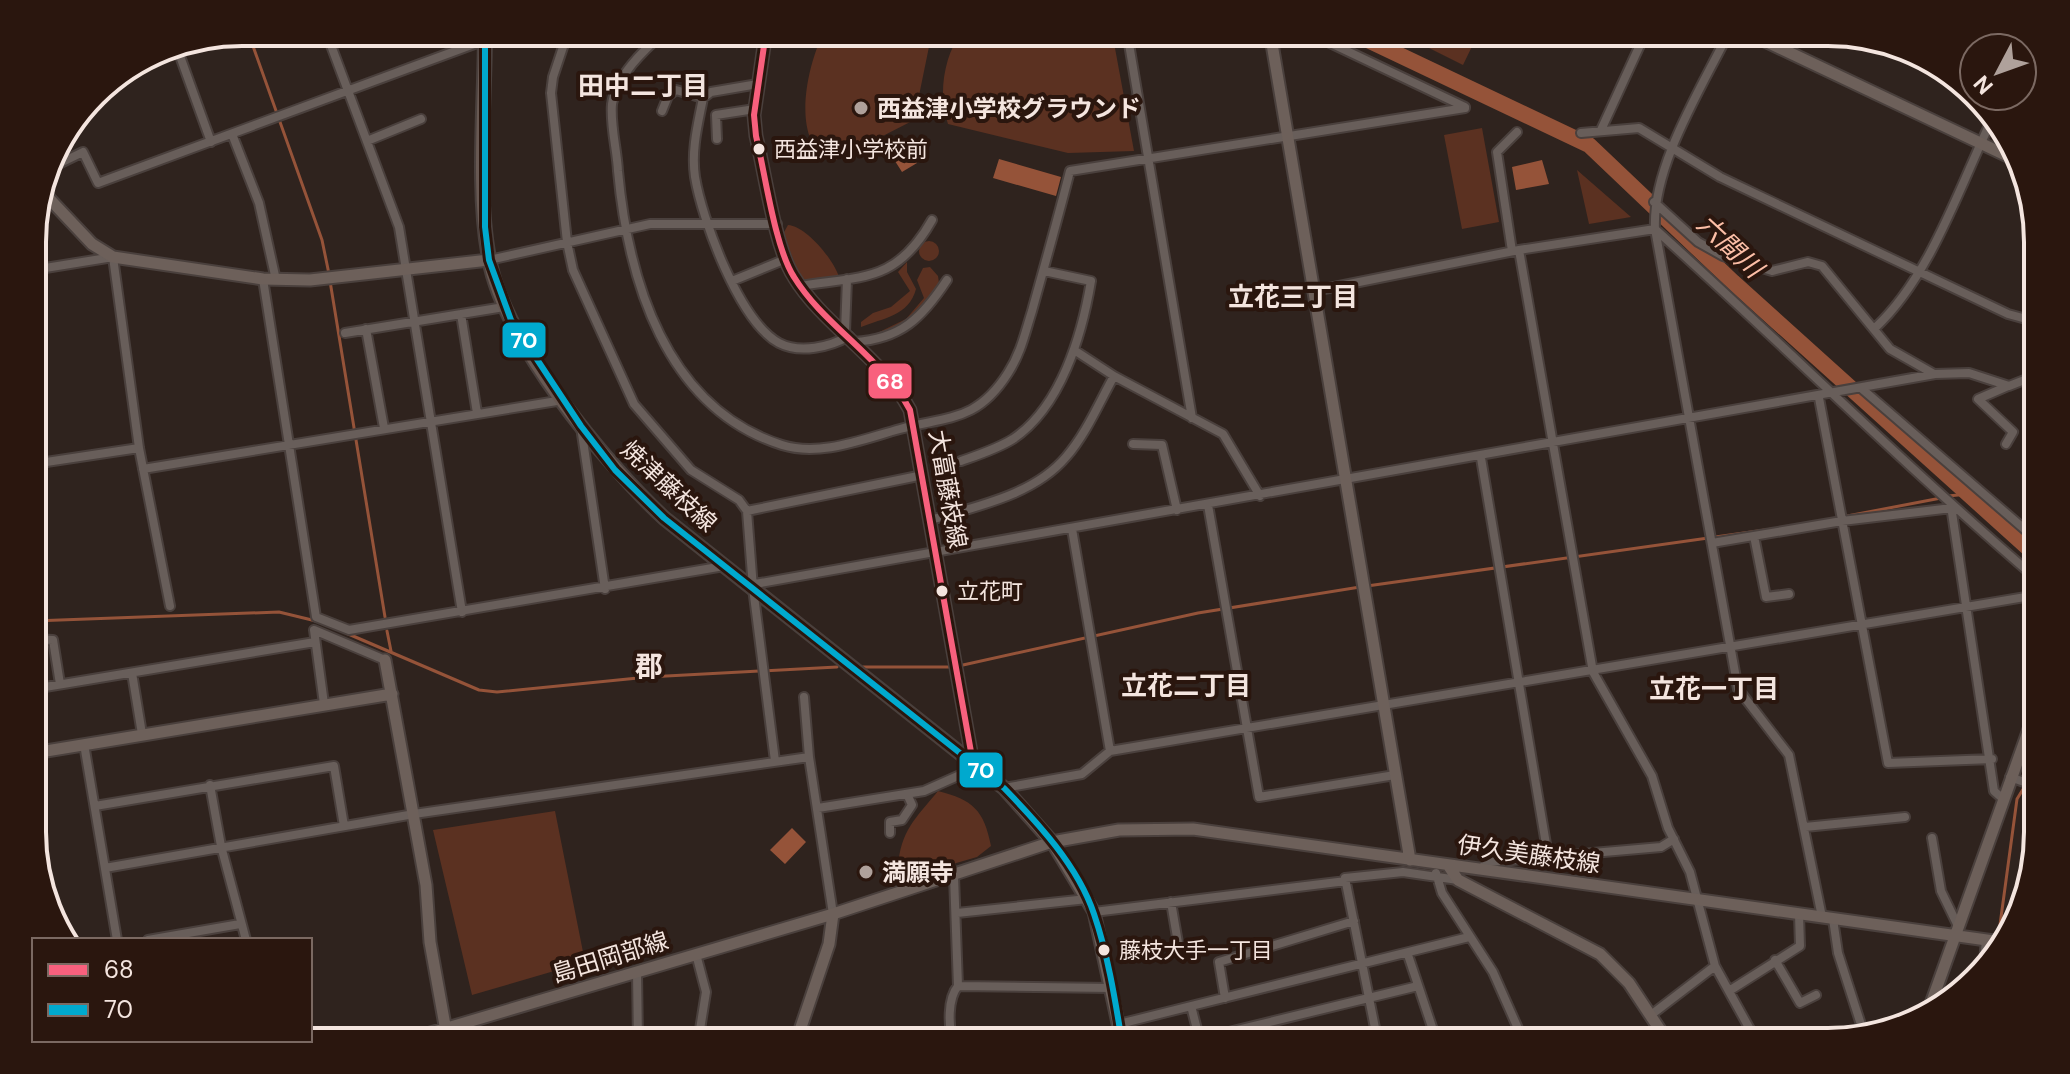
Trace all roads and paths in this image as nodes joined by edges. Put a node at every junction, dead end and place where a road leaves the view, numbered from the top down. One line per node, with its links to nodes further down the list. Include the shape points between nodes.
1 (331, 46): 15 (street)
2 (461, 46): 15 (street)
3 (485, 46): 45 (main road, 焼津藤枝線)
4 (564, 46): 41 (street, via 551,93)
5 (649, 46): 40 (street, via 630,66 612,103)
6 (764, 46): 14 (street, 大富藤枝線)
7 (1129, 46): 32 (street)
8 (1272, 46): 25 (street)
9 (1336, 46): 25 (street, via 1465,108)
10 (1640, 46): 21 (street)
11 (1722, 46): 30 (street)
12 (1775, 46): 29 (street)
13 (180, 56): 28 (street)
14 (758, 84): 16 (street); 17 (street, 大富藤枝線)
15 (348, 92): 24 (street); 27 (street)
16 (703, 98): 18 (street, via 676,90); 37 (street, via 694,140 695,176)
17 (755, 109): 26 (street, via 716,115); 38 (street, 大富藤枝線, via 756,136)
18 (662, 111)
19 (421, 119): 27 (street)
20 (1987, 129): 29 (street)
21 (1601, 130): 23 (street); 30 (street, via 1639,128)
22 (1517, 132): 42 (street, via 1497,152)
23 (1581, 133)
24 (232, 134): 28 (street); 52 (street, via 259,203)
25 (1288, 136): 32 (street); 56 (street)
26 (717, 139)
27 (367, 141): 47 (street, via 399,227)
28 (211, 142): 33 (street, via 98,183 83,152)
29 (1980, 144): 31 (street); 49 (street)
30 (1674, 148): 35 (street); 49 (street, via 1720,177)
31 (2003, 154)
32 (1147, 157): 48 (street, via 1070,171); 75 (street)
33 (64, 161)
34 (51, 201): 43 (street, via 92,244)
35 (1654, 202): 39 (street); 61 (street, via 1698,242 1723,256 1772,271 1808,262 1822,266)
36 (932, 220): 51 (street, via 904,260)
37 (707, 224): 38 (street); 40 (street, via 650,224); 54 (street)
38 (777, 224): 44 (street, 大富藤枝線)
39 (1655, 229): 42 (street); 71 (street); 77 (street)
40 (624, 230): 41 (street); 78 (street, via 643,302 680,370 698,394 724,414 799,448 831,447)
41 (567, 242): 45 (street); 96 (street, via 573,270 634,404 691,470 739,500)
42 (1516, 251): 56 (street); 83 (street)
43 (113, 257): 46 (street); 50 (street); 85 (street)
44 (786, 259): 54 (street); 55 (street, 大富藤枝線)
45 (489, 260): 47 (street); 57 (main road, 焼津藤枝線)
46 (46, 268)
47 (406, 271): 52 (street); 60 (street)
48 (1044, 271): 65 (street, via 1091,281); 78 (street, via 1023,344 1001,383 962,417)
49 (1920, 271): 59 (street); 61 (street, via 1898,307)
50 (263, 279): 52 (street); 81 (street)
51 (847, 279): 55 (street); 64 (street)
52 (276, 280)
53 (947, 280): 64 (street, via 904,330 875,340)
54 (732, 281): 64 (street, via 763,330 778,342 813,348)
55 (800, 286): 64 (street, 大富藤枝線)
56 (1314, 291): 91 (street)
57 (504, 307): 58 (street); 73 (main road, 焼津藤枝線)
58 (461, 314): 60 (street); 74 (street)
59 (2024, 318)
60 (415, 321): 62 (street); 76 (street)
61 (1875, 328): 66 (street, via 1890,349)
62 (366, 329): 63 (street); 80 (street)
63 (345, 333)
64 (849, 336): 78 (street, 大富藤枝線, via 897,387)
65 (1074, 350): 67 (street); 87 (street, via 1053,392 1027,426 997,447)
66 (1935, 374): 69 (street, via 1969,373); 70 (street)
67 (1114, 376): 75 (street); 97 (street, via 1080,438 1053,470 1006,496)
68 (2024, 380): 69 (street)
69 (2009, 386): 84 (street, via 1978,399 2013,432)
70 (1861, 388): 71 (street); 100 (street)
71 (1837, 394): 72 (street); 94 (street)
72 (1819, 398): 77 (street); 98 (street)
73 (563, 400): 74 (street); 79 (main road, 焼津藤枝線)
74 (477, 413): 76 (street)
75 (1192, 418): 92 (street, via 1228,440)
76 (431, 419): 80 (street); 112 (street)
77 (1689, 420): 83 (street); 102 (street)
78 (914, 425): 90 (street, 大富藤枝線)
79 (581, 426): 104 (main road, 焼津藤枝線, via 633,489); 107 (street)
80 (384, 428): 81 (street)
81 (290, 444): 89 (street); 114 (street, via 316,617)
82 (1133, 444): 95 (street, via 1162,445)
83 (1552, 444): 86 (street); 120 (street)
84 (2006, 444)
85 (139, 448): 88 (street); 89 (street)
86 (1481, 458): 91 (street); 123 (street)
87 (961, 461)
88 (46, 462)
89 (143, 469): 110 (street)
90 (923, 475): 96 (street); 97 (street, 大富藤枝線)
91 (1347, 481): 92 (street); 128 (street)
92 (1260, 496): 93 (street)
93 (1208, 505): 95 (street); 129 (street)
94 (1952, 507): 98 (street); 105 (street); 111 (street)
95 (1177, 510): 99 (street)
96 (747, 511): 106 (street)
97 (931, 520): 103 (street, 大富藤枝線)
98 (1842, 521): 101 (street); 113 (street)
99 (1072, 529): 103 (street); 134 (street)
100 (2024, 529)
101 (1754, 536): 102 (street); 108 (street, via 1766,597)
102 (1712, 543): 118 (street)
103 (937, 551): 106 (street); 138 (street, 大富藤枝線)
104 (724, 566): 106 (main road, 焼津藤枝線); 107 (street)
105 (2024, 568)
106 (754, 586): 137 (street); 138 (main road, 焼津藤枝線)
107 (605, 589): 112 (street)
108 (1789, 594)
109 (2024, 597): 111 (street)
110 (170, 606)
111 (1968, 607): 113 (street); 136 (street)
112 (462, 612): 114 (street)
113 (1861, 627): 118 (street); 136 (street, via 1888,763)
114 (349, 630): 117 (street)
115 (46, 640): 122 (street, via 53,640)
116 (315, 642): 117 (street, via 314,630); 121 (street); 127 (street)
117 (347, 643): 119 (street)
118 (1731, 648): 120 (street); 151 (street, via 1738,689 1789,755)
119 (385, 660): 125 (street)
120 (1593, 672): 123 (street); 154 (street, via 1652,776)
121 (132, 673): 122 (street); 130 (street)
122 (60, 684): 124 (street)
123 (1520, 685): 128 (street); 157 (street)
124 (46, 687)
125 (392, 694): 127 (street); 148 (street)
126 (804, 697): 135 (street)
127 (324, 704): 130 (street)
128 (1384, 708): 129 (street); 139 (street)
129 (1247, 731): 134 (street); 139 (street, via 1259,797)
130 (142, 734): 132 (street)
131 (2024, 740): 140 (street)
132 (84, 744): 133 (street); 146 (street)
133 (46, 751)
134 (1110, 751): 143 (street, via 1082,774)
135 (809, 757): 137 (street); 147 (street)
136 (1992, 759): 145 (street, via 1994,791)
137 (775, 761): 148 (street)
138 (975, 765): 143 (main road, 焼津藤枝線); 144 (street)
139 (1395, 775): 158 (street)
140 (2010, 777): 141 (street); 145 (street)
141 (2024, 783)
142 (210, 785): 146 (street); 150 (street, via 334,766); 156 (street)
143 (1004, 788): 155 (main road, 焼津藤枝線)
144 (907, 794): 147 (street); 152 (street, via 912,805 902,820 890,822)
145 (2002, 798): 174 (street)
146 (95, 806): 159 (street)
147 (818, 808): 169 (street)
148 (414, 814): 150 (street); 199 (street)
149 (1905, 817): 151 (street)
150 (344, 826): 156 (street)
151 (1805, 827): 171 (street)
152 (890, 833)
153 (1932, 838): 174 (street, via 1941,891)
154 (1674, 839): 157 (street, via 1661,847); 165 (street)
155 (1052, 842): 158 (street, 伊久美藤枝線, via 1119,830 1193,829); 162 (street, 伊久美藤枝線); 164 (street)
156 (221, 846): 159 (street); 173 (street)
157 (1548, 856): 161 (street, via 1489,862)
158 (1410, 860): 160 (street, 伊久美藤枝線)
159 (105, 868): 176 (street)
160 (1440, 868): 161 (street, 伊久美藤枝線); 163 (street); 175 (street, via 1442,893); 196 (street, via 1600,954)
161 (1479, 869): 165 (street, 伊久美藤枝線)
162 (954, 876): 168 (street); 169 (street, 伊久美藤枝線)
163 (1346, 881): 166 (street); 172 (street)
164 (1087, 899): 167 (street); 168 (street)
165 (1698, 900): 170 (street, 伊久美藤枝線); 185 (street)
166 (1171, 902): 167 (street); 180 (street)
167 (1094, 912): 189 (street)
168 (957, 913): 187 (street)
169 (833, 914): 181 (street, 島田岡部線); 202 (street, via 829,944)
170 (1799, 914): 171 (street, 伊久美藤枝線); 183 (street, via 1800,946)
171 (1827, 918): 174 (street, 伊久美藤枝線); 198 (street)
172 (1354, 921): 184 (street); 193 (street, via 1219,962)
173 (240, 924): 177 (street); 178 (street)
174 (1956, 931): 179 (street, 伊久美藤枝線); 192 (street)
175 (1469, 937): 182 (street); 209 (street, via 1493,972)
176 (117, 938)
177 (160, 938)
178 (245, 938)
179 (1991, 940)
180 (1178, 943)
181 (696, 954): 186 (street, 島田岡部線); 201 (street, via 706,992)
182 (1408, 955): 184 (street); 188 (street)
183 (1775, 960): 190 (street); 191 (street, via 1800,1003)
184 (1363, 964): 193 (street); 194 (street)
185 (1715, 966): 190 (street); 196 (street)
186 (637, 972): 199 (street, 島田岡部線); 200 (street)
187 (958, 986): 189 (street); 203 (street)
188 (1418, 986): 194 (street); 208 (street)
189 (1112, 988): 197 (street)
190 (1729, 991): 211 (street)
191 (1816, 995)
192 (1933, 997)
193 (1225, 998): 195 (street)
194 (1369, 998): 206 (street); 207 (street)
195 (1191, 1006): 197 (street); 205 (street)
196 (1651, 1015): 210 (street)
197 (1119, 1024): 204 (street)
198 (1861, 1025)
199 (446, 1028)
200 (638, 1028)
201 (700, 1028)
202 (801, 1028)
203 (951, 1028)
204 (1120, 1028)
205 (1197, 1028)
206 (1248, 1028)
207 (1373, 1028)
208 (1432, 1028)
209 (1518, 1028)
210 (1659, 1028)
211 (1749, 1028)

